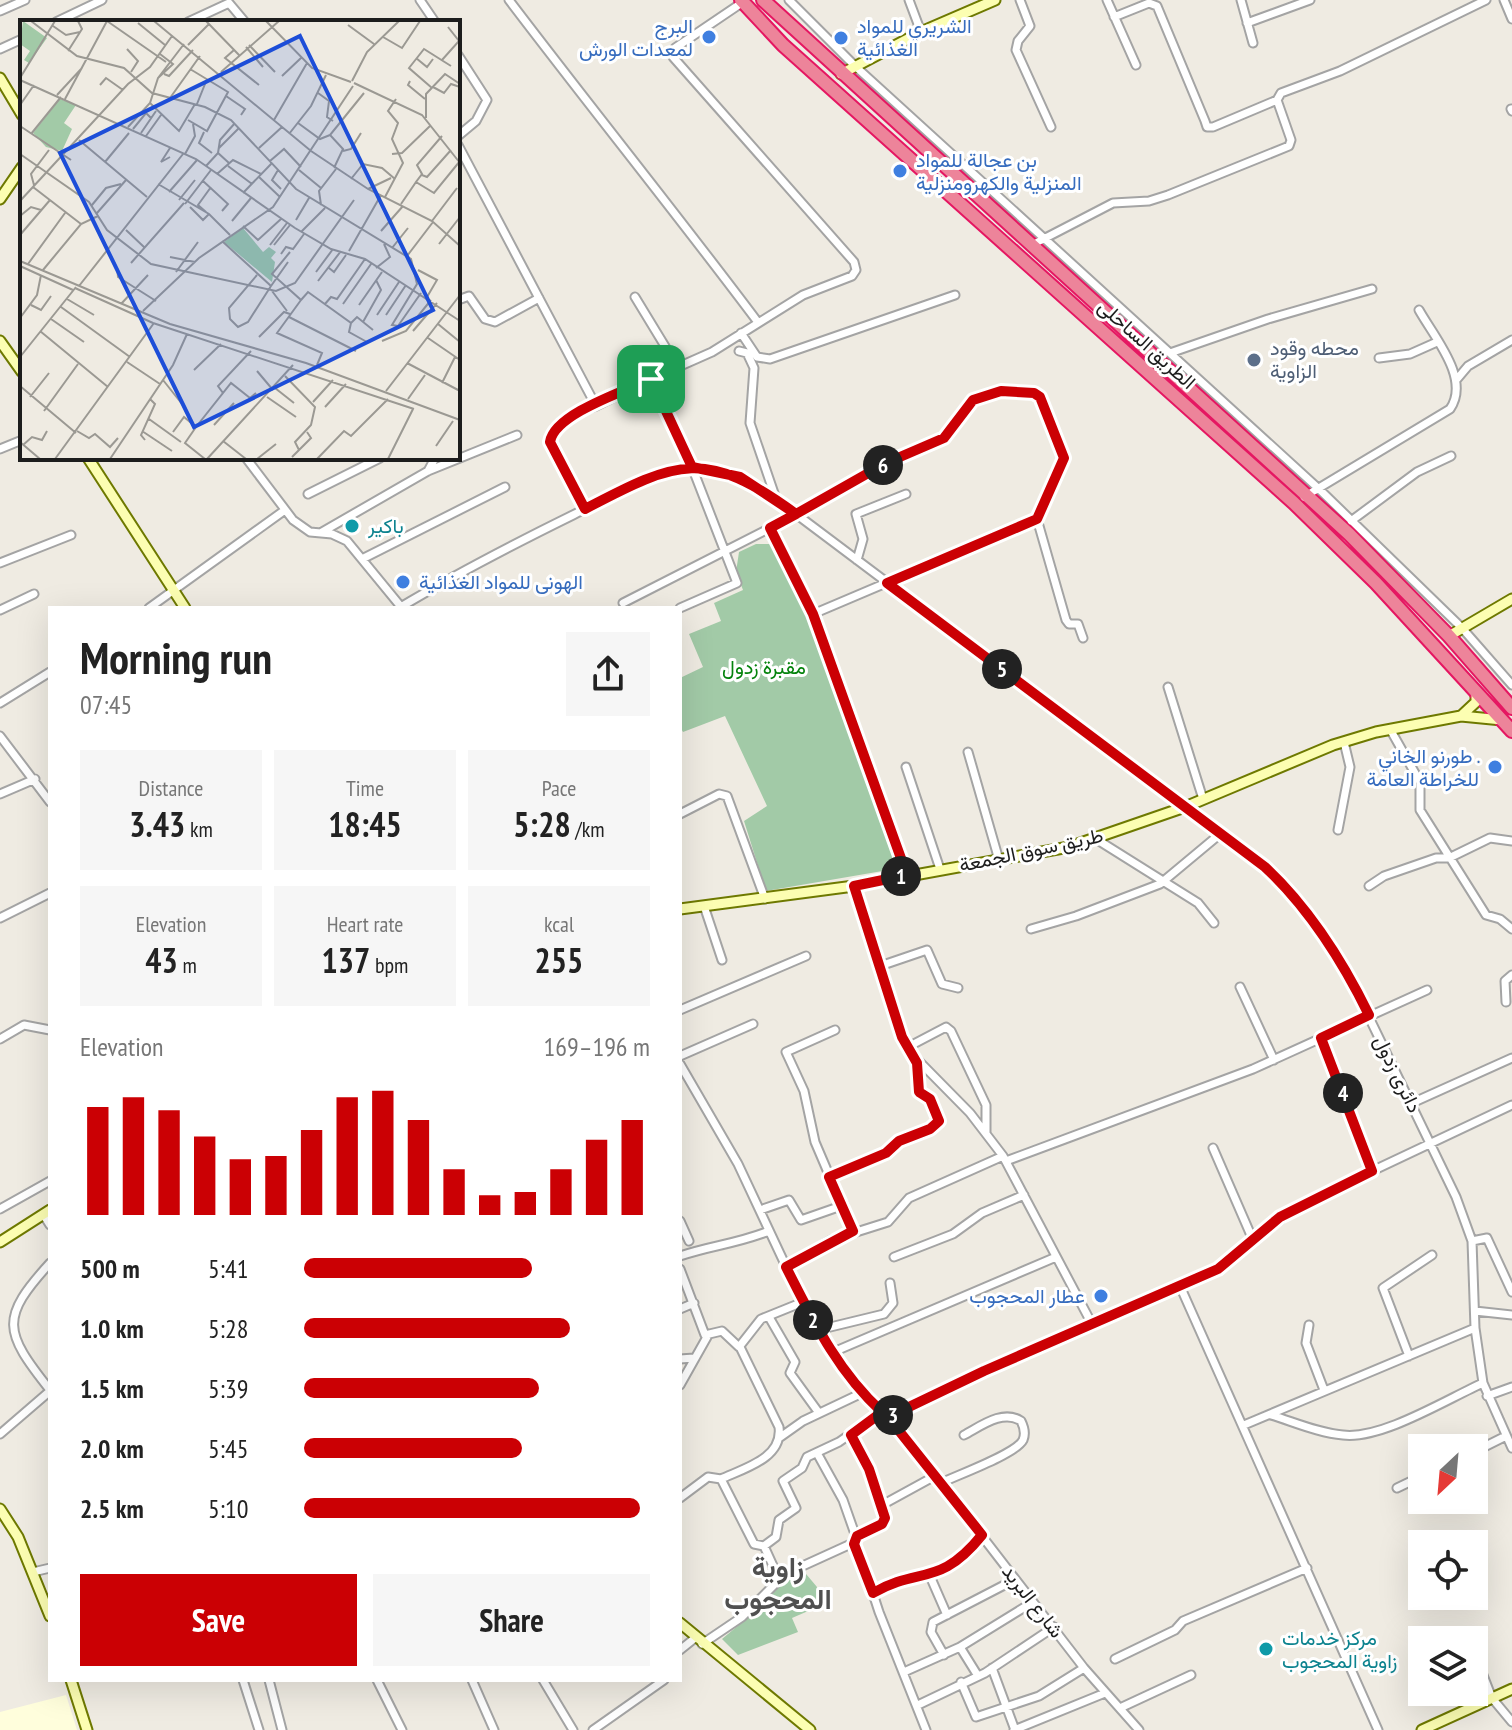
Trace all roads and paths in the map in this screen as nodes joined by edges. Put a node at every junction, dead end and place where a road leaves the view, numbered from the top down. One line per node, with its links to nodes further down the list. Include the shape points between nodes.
1 (25, 0): 16 (street)
2 (102, 0): 19 (street)
3 (420, 0): 22 (street)
4 (509, 0): 48 (street)
5 (763, 0): 31 (highway, الطريق الساحلى)
6 (789, 0): 30 (street)
7 (909, 0): 24 (street)
8 (995, 0): 24 (street)
9 (1020, 0): 35 (street, via 1030,26 1016,50)
10 (1107, 0): 17 (street)
11 (1241, 0): 23 (street)
12 (1310, 0): 23 (street)
13 (1486, 0): 33 (street, via 1340,71 1281,93)
14 (1504, 0): 18 (street)
15 (742, 1): 48 (street, via 675,48 673,57 856,266 852,276); 78 (highway, الطريق الساحلى, via 783,45)
16 (0, 11)
17 (1114, 17): 29 (street); 33 (street, via 1149,3 1157,6 1207,127)
18 (1512, 19)
19 (60, 20)
20 (192, 20): 21 (street, via 229,3)
21 (243, 20)
22 (434, 20)
23 (1247, 23): 26 (street)
24 (921, 32): 30 (street)
25 (20, 40): 27 (street)
26 (1253, 43)
27 (0, 49)
28 (460, 58): 36 (street, via 487,100 476,121)
29 (1136, 65)
30 (855, 66): 31 (street); 40 (street)
31 (841, 74): 41 (highway, الطريق الساحلى)
32 (1, 81): 34 (street)
33 (1277, 100): 40 (street, via 1289,146 1168,195 1113,203)
34 (20, 111)
35 (1051, 127)
36 (460, 134)
37 (460, 149): 45 (street)
38 (20, 170): 39 (street)
39 (0, 199)
40 (1043, 236): 41 (street); 54 (street)
41 (1030, 246): 74 (highway, الطريق الساحلى)
42 (1372, 289): 54 (street)
43 (955, 295): 49 (street, via 770,359 757,357)
44 (635, 297): 56 (street)
45 (539, 298): 46 (street, via 491,322 469,296); 60 (street)
46 (460, 299)
47 (1419, 310): 52 (street)
48 (757, 321): 49 (street)
49 (741, 333): 56 (street)
50 (1512, 340): 59 (street, via 1468,366)
51 (0, 341): 57 (street)
52 (1437, 342): 55 (street, via 1410,354); 59 (street)
53 (739, 351): 77 (street, via 753,363 750,423)
54 (1170, 353): 74 (street)
55 (1379, 358)
56 (677, 366): 58 (street)
57 (20, 369)
58 (651, 379): 60 (street); 71 (street)
59 (1457, 379): 74 (street, via 1456,401 1450,409)
60 (596, 406): 79 (street, via 565,418 550,442)
61 (517, 435): 65 (street)
62 (20, 441): 63 (street)
63 (0, 449)
64 (1451, 456): 83 (street, via 1417,472)
65 (460, 458)
66 (89, 460): 92 (street)
67 (248, 460): 80 (street)
68 (376, 460): 75 (street)
69 (434, 460): 72 (street)
70 (455, 460): 72 (street)
71 (692, 467): 77 (street, دائرى زدول, via 740,477); 79 (street, دائرى زدول, via 650,475); 87 (street)
72 (428, 471): 85 (street)
73 (505, 487): 88 (street)
74 (1313, 492): 78 (street); 83 (street); 104 (highway, الطريق الساحلى)
75 (308, 494)
76 (906, 494): 89 (street, via 856,514 863,539)
77 (776, 499): 81 (street, دائرى زدول)
78 (1294, 503): 109 (highway, الطريق الساحلى)
79 (585, 509): 99 (street, دائرى زدول)
80 (285, 510): 85 (street, via 300,526); 92 (street)
81 (796, 514): 82 (street, via 886,463 944,438 973,400 1005,391 1040,397 1064,458); 84 (street); 89 (street, دائرى زدول)
82 (1037, 519): 91 (street); 105 (street, via 1067,623 1078,624)
83 (1351, 521): 103 (street)
84 (770, 528): 87 (street); 102 (street)
85 (320, 533): 88 (street, via 347,541)
86 (71, 535): 90 (street)
87 (725, 554): 95 (street); 100 (street, via 737,583)
88 (364, 558): 98 (street)
89 (857, 560): 91 (street, دائرى زدول)
90 (0, 563)
91 (887, 583): 102 (street); 124 (street, دائرى زدول)
92 (174, 591): 96 (street); 97 (street)
93 (34, 594): 101 (street)
94 (1512, 599): 103 (street)
95 (623, 603)
96 (152, 606)
97 (184, 606)
98 (400, 606)
99 (404, 606)
100 (682, 607)
101 (0, 610)
102 (813, 614): 133 (street)
103 (1462, 628): 104 (street); 107 (street)
104 (1449, 636): 111 (highway, الطريق الساحلى)
105 (1083, 638)
106 (48, 673): 110 (street)
107 (1512, 685)
108 (1168, 687): 123 (street)
109 (1476, 691): 112 (street, via 1476,702); 113 (highway, الطريق الساحلى)
110 (0, 703)
111 (1512, 708)
112 (1461, 716): 113 (street, طريق سوق الجمعة); 114 (street, طريق سوق الجمعة)
113 (1502, 720): 115 (highway, الطريق الساحلى)
114 (1390, 729): 117 (street, طريق سوق الجمعة); 130 (street, via 1420,782 1420,810)
115 (1512, 731)
116 (0, 736): 120 (street)
117 (1344, 742): 123 (street, طريق سوق الجمعة); 126 (street, via 1350,767)
118 (968, 752): 131 (street)
119 (906, 767): 132 (street)
120 (35, 779): 121 (street); 122 (street)
121 (0, 794)
122 (48, 799)
123 (1203, 799): 124 (street, طريق سوق الجمعة)
124 (1185, 807): 127 (street, دائرى زدول); 128 (street, طريق سوق الجمعة)
125 (682, 813): 138 (street, via 719,794 727,796)
126 (1338, 830)
127 (1220, 834): 134 (street); 154 (street, دائرى زدول, via 1265,867 1299,902)
128 (1096, 839): 131 (street, طريق سوق الجمعة); 134 (street)
129 (1512, 841): 130 (street, via 1490,838)
130 (1449, 858): 136 (street, via 1384,876); 144 (street, via 1483,912)
131 (999, 860): 132 (street, طريق سوق الجمعة)
132 (940, 869): 133 (street, طريق سوق الجمعة)
133 (907, 875): 135 (street, طريق سوق الجمعة)
134 (1164, 881): 142 (street, via 1198,903); 143 (street)
135 (854, 886): 138 (street, طريق سوق الجمعة); 147 (street)
136 (1369, 886)
137 (48, 894): 141 (street)
138 (765, 899): 139 (street, طريق سوق الجمعة)
139 (704, 906): 140 (street, طريق سوق الجمعة); 146 (street)
140 (682, 909)
141 (0, 918)
142 (1214, 923)
143 (1031, 929)
144 (1512, 929)
145 (806, 956): 153 (street)
146 (722, 960)
147 (880, 966): 150 (street, via 927,950 942,984); 160 (street)
148 (1512, 975): 152 (street, via 1505,981)
149 (1240, 987): 163 (street)
150 (958, 988)
151 (1427, 990): 154 (street)
152 (1506, 1002)
153 (682, 1009)
154 (1369, 1015): 158 (street); 166 (street, دائرى زدول)
155 (753, 1024): 161 (street)
156 (48, 1030): 159 (street, via 24,1025)
157 (835, 1030): 173 (street, via 786,1052 804,1091 807,1116)
158 (1321, 1038): 163 (street); 172 (street)
159 (0, 1039)
160 (906, 1048): 164 (street); 168 (street, via 946,1027 951,1031 986,1105)
161 (682, 1055)
162 (1512, 1058): 166 (street)
163 (1274, 1060): 171 (street)
164 (917, 1063): 168 (street); 173 (street, via 919,1092 930,1099 939,1121 886,1153)
165 (682, 1070): 178 (street, شارع البريد)
166 (1412, 1103): 169 (street, دائرى زدول)
167 (1512, 1105): 169 (street)
168 (986, 1132): 171 (street)
169 (1430, 1142): 172 (street); 185 (street, دائرى زدول)
170 (1213, 1148): 183 (street)
171 (1004, 1159): 175 (street); 182 (street, via 909,1198 888,1222)
172 (1372, 1171): 183 (street, via 1298,1206)
173 (829, 1177): 176 (street)
174 (48, 1182): 177 (street)
175 (1024, 1195): 189 (street, via 982,1213 953,1234); 190 (street)
176 (844, 1205): 178 (street, via 801,1220 789,1200); 182 (street)
177 (0, 1209)
178 (760, 1210): 181 (street, شارع البريد)
179 (46, 1212): 186 (street)
180 (682, 1225): 184 (street)
181 (769, 1231): 187 (street); 192 (street, شارع البريد)
182 (853, 1231): 192 (street)
183 (1253, 1240): 195 (street, via 1218,1269)
184 (689, 1241)
185 (1472, 1241): 196 (street, via 1487,1238); 200 (street)
186 (0, 1242)
187 (682, 1255)
188 (1432, 1255): 210 (street, via 1383,1288)
189 (894, 1257)
190 (1056, 1257): 204 (street); 209 (street)
191 (48, 1265): 215 (street, via 21,1291 11,1310 11,1326 16,1343)
192 (786, 1267): 197 (street, شارع البريد)
193 (682, 1274): 198 (street)
194 (890, 1283): 206 (street, via 893,1303 884,1314)
195 (1180, 1286): 204 (street); 224 (street)
196 (1512, 1292)
197 (803, 1302): 202 (street); 206 (street, شارع البريد)
198 (694, 1303): 199 (street); 207 (street)
199 (682, 1308)
200 (1475, 1311): 201 (street); 205 (street)
201 (1512, 1315)
202 (769, 1317): 208 (street, via 761,1319); 221 (street, via 795,1362 790,1373)
203 (1309, 1325): 217 (street, via 1306,1343)
204 (1093, 1326): 222 (street)
205 (1475, 1328): 210 (street); 214 (street)
206 (818, 1330): 209 (street, شارع البريد)
207 (707, 1337): 208 (street, via 722,1331); 211 (street)
208 (740, 1347): 229 (street, via 779,1427)
209 (831, 1353): 219 (street, شارع البريد)
210 (1409, 1356): 217 (street)
211 (694, 1358): 212 (street); 213 (street)
212 (682, 1359)
213 (682, 1381)
214 (1483, 1383): 220 (street); 223 (street, via 1355,1436)
215 (48, 1387)
216 (1512, 1387): 220 (street)
217 (1324, 1390): 223 (street)
218 (48, 1392): 225 (street)
219 (862, 1393): 221 (street); 222 (street, شارع البريد)
220 (1487, 1396): 228 (street)
221 (819, 1413): 229 (street)
222 (885, 1415): 226 (street); 234 (street, شارع البريد)
223 (1270, 1415): 224 (street)
224 (1244, 1425): 244 (street)
225 (0, 1434)
226 (851, 1435): 232 (street); 238 (street)
227 (964, 1435): 234 (street, via 1011,1416 1021,1421 1024,1431 1013,1449)
228 (1506, 1436): 230 (street); 231 (street)
229 (779, 1438): 233 (street, via 766,1458)
230 (1488, 1445)
231 (1512, 1448)
232 (817, 1453): 241 (street, via 843,1500); 242 (street, via 783,1481 796,1508 780,1519 776,1537)
233 (721, 1479): 237 (street, via 708,1477); 242 (street, via 754,1544)
234 (938, 1480): 238 (street); 240 (street, شارع البريد)
235 (1408, 1483): 236 (street)
236 (1397, 1488)
237 (682, 1496)
238 (882, 1505): 241 (street, via 885,1521)
239 (0, 1509): 245 (street)
240 (982, 1535): 246 (street, via 952,1566); 248 (street, شارع البريد)
241 (856, 1540): 247 (street); 249 (street)
242 (764, 1546): 247 (street)
243 (48, 1568): 245 (street)
244 (1307, 1568): 259 (street, via 1183,1621); 292 (street)
245 (33, 1572): 251 (street)
246 (930, 1576): 249 (street); 252 (street)
247 (779, 1579): 255 (street, via 742,1617)
248 (1014, 1580): 250 (street, شارع البريد); 252 (street)
249 (873, 1593): 262 (street)
250 (1033, 1602): 254 (street, شارع البريد); 256 (street)
251 (48, 1611)
252 (947, 1615): 258 (street, via 933,1622 930,1630)
253 (682, 1625): 255 (street)
254 (1054, 1627): 260 (street); 261 (street, شارع البريد)
255 (698, 1641): 257 (street); 288 (street)
256 (960, 1647): 258 (street); 264 (street)
257 (682, 1649)
258 (944, 1655): 262 (street)
259 (1115, 1659)
260 (992, 1668): 264 (street); 278 (street)
261 (1084, 1668): 275 (street, شارع البريد); 278 (street, via 1039,1696)
262 (904, 1672): 277 (street)
263 (1191, 1675): 279 (street)
264 (978, 1676): 272 (street)
265 (72, 1682): 281 (street)
266 (244, 1682): 282 (street)
267 (270, 1682): 283 (street)
268 (378, 1682): 284 (street)
269 (473, 1682): 285 (street)
270 (544, 1682): 286 (street)
271 (661, 1682): 287 (street)
272 (961, 1682): 277 (street); 278 (street, via 975,1716)
273 (1488, 1688): 276 (street)
274 (1512, 1689): 276 (street)
275 (1105, 1693): 279 (street, شارع البريد); 290 (street)
276 (1492, 1698): 280 (street); 293 (street)
277 (918, 1705): 289 (street)
278 (1006, 1707): 290 (street)
279 (1120, 1708): 291 (street, شارع البريد)
280 (1512, 1722)
281 (87, 1730)
282 (259, 1730)
283 (282, 1730)
284 (402, 1730)
285 (494, 1730)
286 (573, 1730)
287 (593, 1730)
288 (810, 1730)
289 (926, 1730)
290 (1015, 1730)
291 (1139, 1730)
292 (1378, 1730)
293 (1422, 1730)

